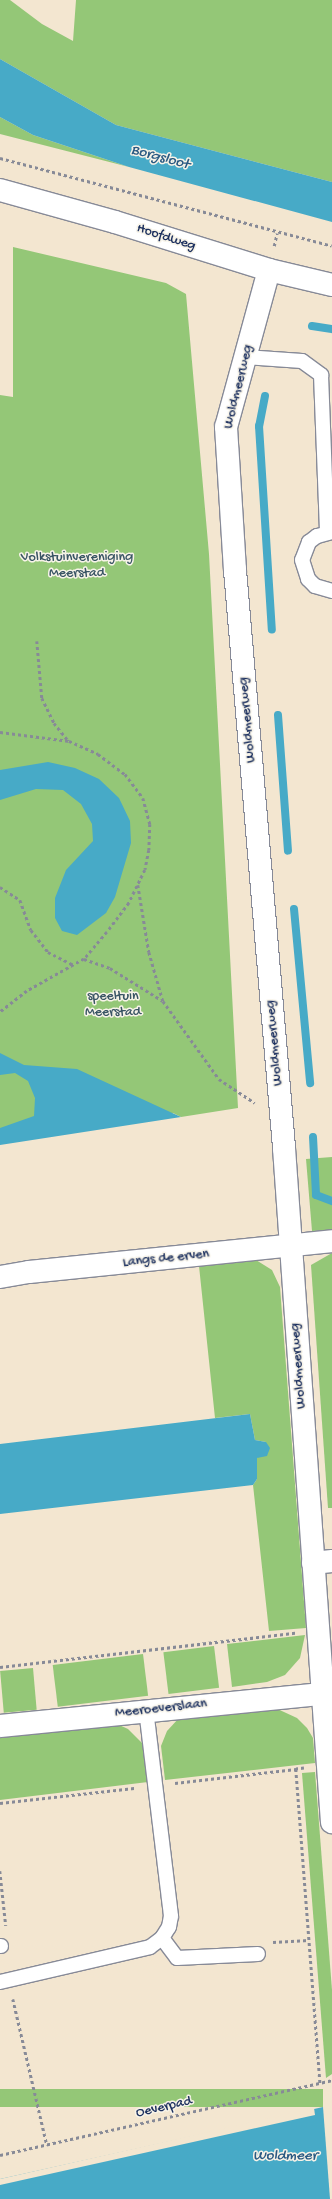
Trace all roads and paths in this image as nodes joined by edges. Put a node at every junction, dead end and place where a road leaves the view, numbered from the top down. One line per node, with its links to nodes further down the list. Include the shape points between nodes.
1 (0, 158): 3 (path)
2 (0, 190): 4 (street, Hoofdweg, via 115,222)
3 (332, 246)
4 (269, 270): 5 (street, Hoofdweg); 6 (street, Woldmeerweg)
5 (332, 285)
6 (245, 357): 7 (lane, via 302,361 321,375); 18 (street, Woldmeerweg, via 226,427 235,570)
7 (329, 532): 8 (lane, via 309,542 302,560 308,579 315,586)
8 (332, 591)
9 (37, 641): 11 (path, via 42,698 54,723)
10 (0, 732): 11 (path)
11 (69, 741): 12 (path, via 98,754 125,774 143,798 150,824 149,850)
12 (138, 884): 14 (path, via 129,903); 16 (path, via 149,952)
13 (0, 888): 15 (path, via 20,900 31,930 48,952)
14 (84, 959): 15 (path); 16 (path, via 110,968)
15 (73, 965): 17 (path, via 27,991)
16 (164, 1001): 18 (path, via 219,1079 250,1101)
17 (0, 1012)
18 (281, 1112): 20 (street, Woldmeerweg)
19 (332, 1241): 20 (street, Langs de erven)
20 (291, 1246): 21 (street, Langs de erven); 22 (street, Woldmeerweg)
21 (0, 1277)
22 (323, 1562): 23 (street, Woldmeerweg)
23 (317, 1630): 24 (path); 25 (street, Woldmeerweg)
24 (0, 1667)
25 (323, 1694): 26 (street, Meeroeverslaan); 28 (street, Woldmeerweg)
26 (146, 1710): 27 (street, Meeroeverslaan); 32 (lane, via 171,1916)
27 (0, 1726)
28 (328, 1764): 29 (street, Woldmeerweg); 33 (path, via 296,1769)
29 (332, 1822)
30 (0, 1871): 31 (path)
31 (7, 1932)
32 (162, 1938): 34 (lane, via 177,1958); 35 (lane, via 150,1947)
33 (309, 1940): 34 (path, via 264,1942); 37 (path)
34 (258, 1954)
35 (5, 1981): 38 (path)
36 (332, 2080): 37 (path, Oeverpad)
37 (320, 2083): 38 (path, Oeverpad)
38 (47, 2144): 39 (path, Oeverpad)
39 (0, 2155)

